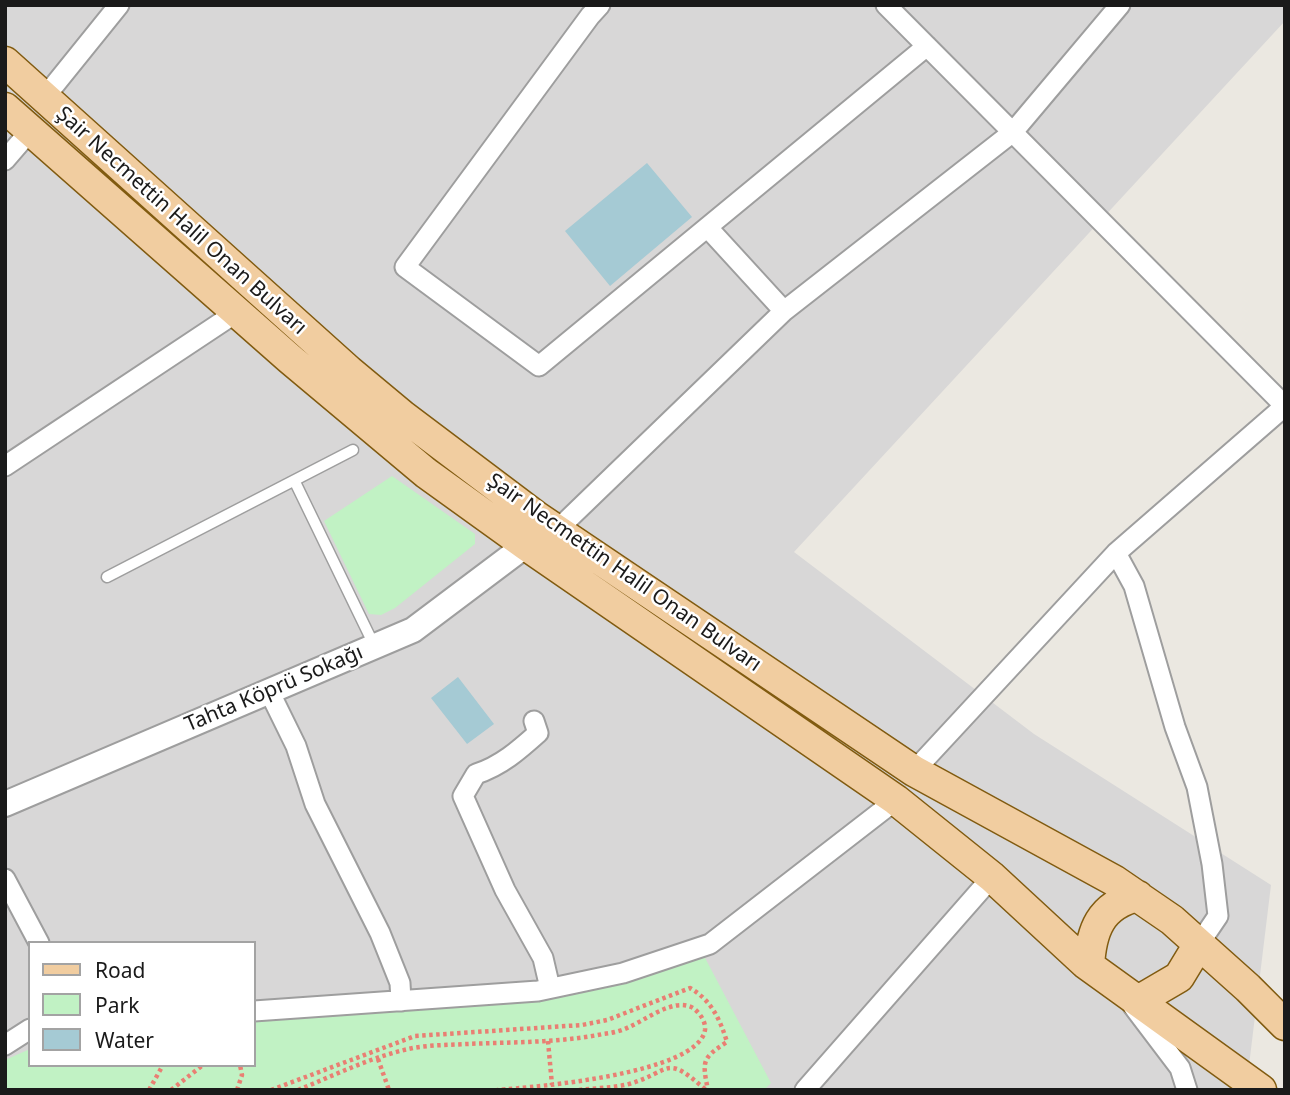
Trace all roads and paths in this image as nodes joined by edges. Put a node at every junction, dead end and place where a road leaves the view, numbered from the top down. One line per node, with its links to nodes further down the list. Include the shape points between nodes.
1 (119, 5): 7 (street)
2 (600, 5): 12 (street, via 405,267 539,366)
3 (886, 5): 5 (street)
4 (1120, 5): 10 (street)
5 (927, 46): 10 (street); 12 (street)
6 (5, 62): 7 (main road, Şair Necmettin Halil Onan Bulvarı)
7 (44, 98): 19 (main road, Şair Necmettin Halil Onan Bulvarı, via 349,371)
8 (5, 108): 9 (main road, Şair Necmettin Halil Onan Bulvarı)
9 (30, 131): 11 (street); 14 (main road, Şair Necmettin Halil Onan Bulvarı)
10 (1013, 132): 13 (street); 15 (street)
11 (5, 160)
12 (708, 228): 13 (street)
13 (783, 311): 19 (street)
14 (237, 312): 17 (street); 20 (main road, Şair Necmettin Halil Onan Bulvarı, via 426,473)
15 (1285, 406): 21 (street)
16 (353, 450): 18 (lane)
17 (5, 466)
18 (295, 482): 22 (lane); 23 (lane)
19 (557, 530): 26 (main road, Şair Necmettin Halil Onan Bulvarı)
20 (526, 545): 23 (street, Tahta Köprü Sokağı, via 413,630); 27 (main road, Şair Necmettin Halil Onan Bulvarı)
21 (1116, 553): 26 (street); 33 (street, via 1134,586 1197,787 1218,916)
22 (107, 577)
23 (375, 646): 24 (street, Tahta Köprü Sokağı)
24 (270, 691): 28 (street, Tahta Köprü Sokağı); 37 (street, via 296,746 315,804 380,933 400,984)
25 (534, 721): 35 (street, via 538,733 509,758 476,774 463,796 505,890 543,958)
26 (914, 771): 31 (main road, Şair Necmettin Halil Onan Bulvarı)
27 (896, 800): 29 (main road, Şair Necmettin Halil Onan Bulvarı); 35 (street, via 710,944 623,973)
28 (5, 804)
29 (992, 877): 34 (main road, Şair Necmettin Halil Onan Bulvarı); 57 (street)
30 (5, 879): 32 (street)
31 (1138, 897): 33 (main road, Şair Necmettin Halil Onan Bulvarı); 34 (main road, via 1109,909 1097,925)
32 (38, 941)
33 (1199, 944): 36 (main road, via 1179,977 1156,993); 39 (main road, Şair Necmettin Halil Onan Bulvarı)
34 (1089, 966): 36 (main road, Şair Necmettin Halil Onan Bulvarı)
35 (550, 988): 37 (street)
36 (1129, 996): 58 (street, via 1180,1068); 59 (main road, Şair Necmettin Halil Onan Bulvarı)
37 (401, 1001): 38 (street)
38 (256, 1011)
39 (1285, 1025)
40 (28, 1030): 42 (street)
41 (548, 1041): 43 (path, via 428,1046); 47 (path); 47 (path, via 627,1028 685,1005 695,1009 705,1026 696,1046 684,1054 625,1074)
42 (5, 1045)
43 (378, 1059): 52 (path); 53 (path)
44 (162, 1067): 48 (path)
45 (200, 1067): 49 (path)
46 (240, 1067): 50 (path)
47 (552, 1085): 54 (path)
48 (149, 1090)
49 (170, 1090)
50 (237, 1090)
51 (271, 1090): 56 (path, via 415,1036 582,1025 690,988 703,995 727,1042 708,1054 703,1066)
52 (298, 1090)
53 (389, 1090)
54 (498, 1090)
55 (579, 1090): 56 (path, via 629,1084 663,1068 683,1070)
56 (707, 1090)
57 (805, 1090)
58 (1187, 1090)
59 (1261, 1090)

